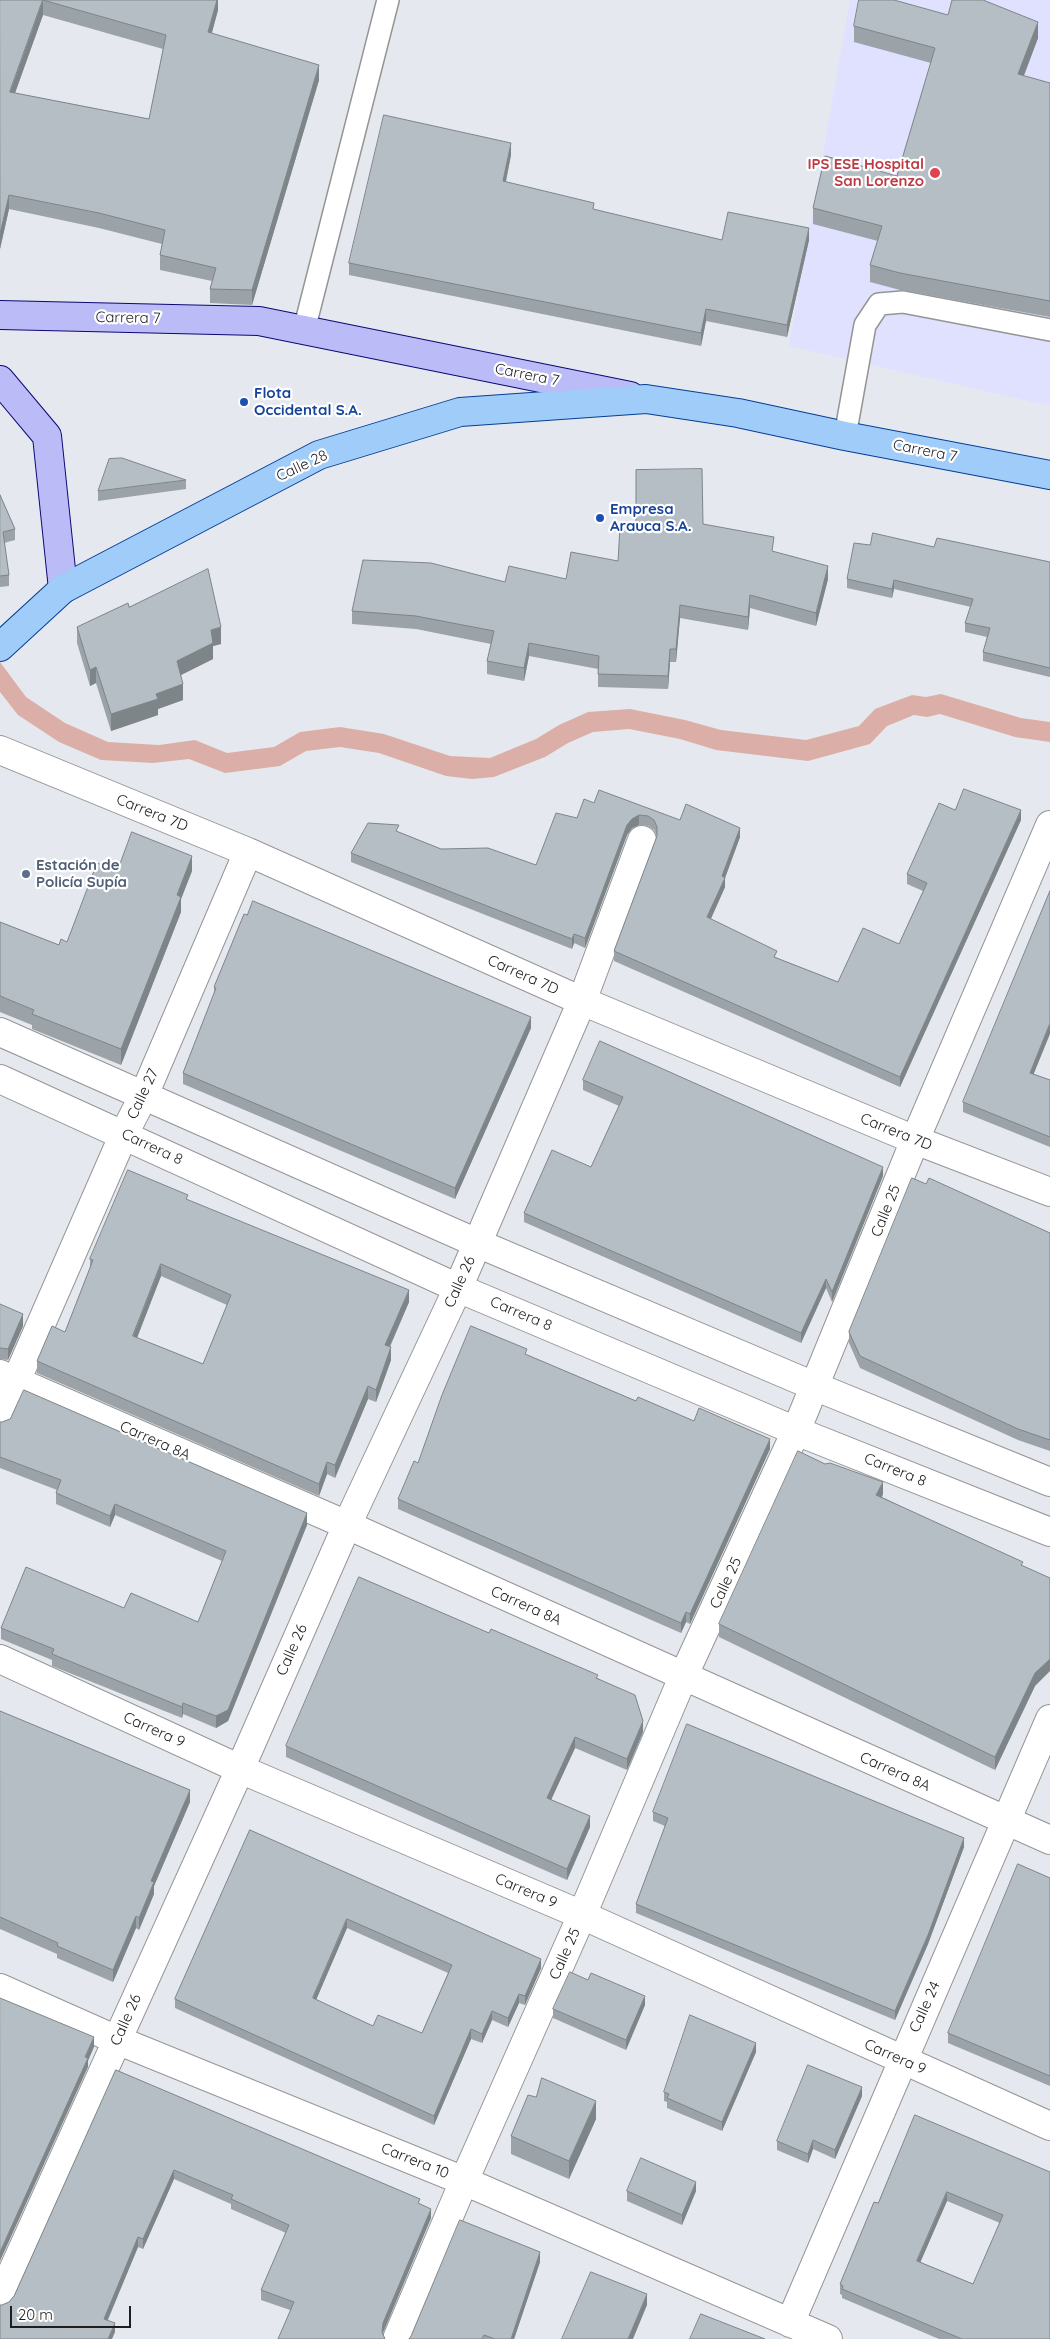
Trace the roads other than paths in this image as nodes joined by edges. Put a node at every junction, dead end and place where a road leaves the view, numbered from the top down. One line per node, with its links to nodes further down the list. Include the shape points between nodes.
1 (388, 0): 3 (lane)
2 (0, 314): 3 (main road, Carrera 7, via 259,321)
3 (304, 330): 6 (main road, Carrera 7)
4 (1050, 330): 7 (lane, via 904,302 879,304 865,325)
5 (0, 380): 9 (main road, via 47,436)
6 (646, 399): 7 (main road, Carrera 7, via 738,412); 9 (main road, Calle 28, via 460,412 319,455)
7 (845, 436): 8 (main road, Carrera 7)
8 (1050, 475)
9 (63, 590): 10 (main road, Calle 28)
10 (9, 639)
11 (0, 750): 14 (street, Carrera 7D)
12 (1050, 825): 20 (street, Calle 25)
13 (642, 840): 15 (street, Calle 26)
14 (248, 852): 15 (street, Carrera 7D); 18 (street, Calle 27)
15 (582, 1001): 20 (street, Carrera 7D); 22 (street, Calle 26)
16 (0, 1032): 18 (street)
17 (0, 1079): 19 (street, Carrera 8)
18 (144, 1095): 19 (street, Calle 27); 22 (street)
19 (124, 1134): 23 (street, Carrera 8); 24 (street, Calle 27)
20 (914, 1140): 21 (street, Carrera 7D); 25 (street, Calle 25)
21 (1050, 1192)
22 (477, 1243): 23 (street, Calle 26); 25 (street)
23 (458, 1288): 27 (street, Carrera 8); 29 (street, Calle 26)
24 (8, 1377): 26 (street, Calle 27); 29 (street, Carrera 8A)
25 (814, 1386): 27 (street, Calle 25); 28 (street)
26 (0, 1418)
27 (796, 1431): 30 (street, Carrera 8); 32 (street, Calle 25)
28 (1050, 1482)
29 (347, 1525): 32 (street, Carrera 8A); 34 (street, Calle 26)
30 (1050, 1532)
31 (0, 1659): 34 (street, Carrera 9)
32 (682, 1677): 35 (street, Carrera 8A); 37 (street, Calle 25)
33 (1050, 1719): 35 (street, Calle 24)
34 (240, 1769): 37 (street, Carrera 9); 39 (street, Calle 26)
35 (1006, 1822): 36 (street, Carrera 8A); 40 (street, Calle 24)
36 (1050, 1840)
37 (582, 1915): 40 (street, Carrera 9); 42 (street, Calle 25)
38 (0, 1988): 39 (street, Carrera 10)
39 (116, 2040): 42 (street, Carrera 10); 43 (street, Calle 26)
40 (902, 2060): 41 (street, Carrera 9); 44 (street, Calle 24)
41 (1050, 2126)
42 (464, 2181): 44 (street, Carrera 10); 45 (street, Calle 25)
43 (0, 2299)
44 (790, 2323): 46 (street, Carrera 10)
45 (397, 2339)
46 (828, 2339)

